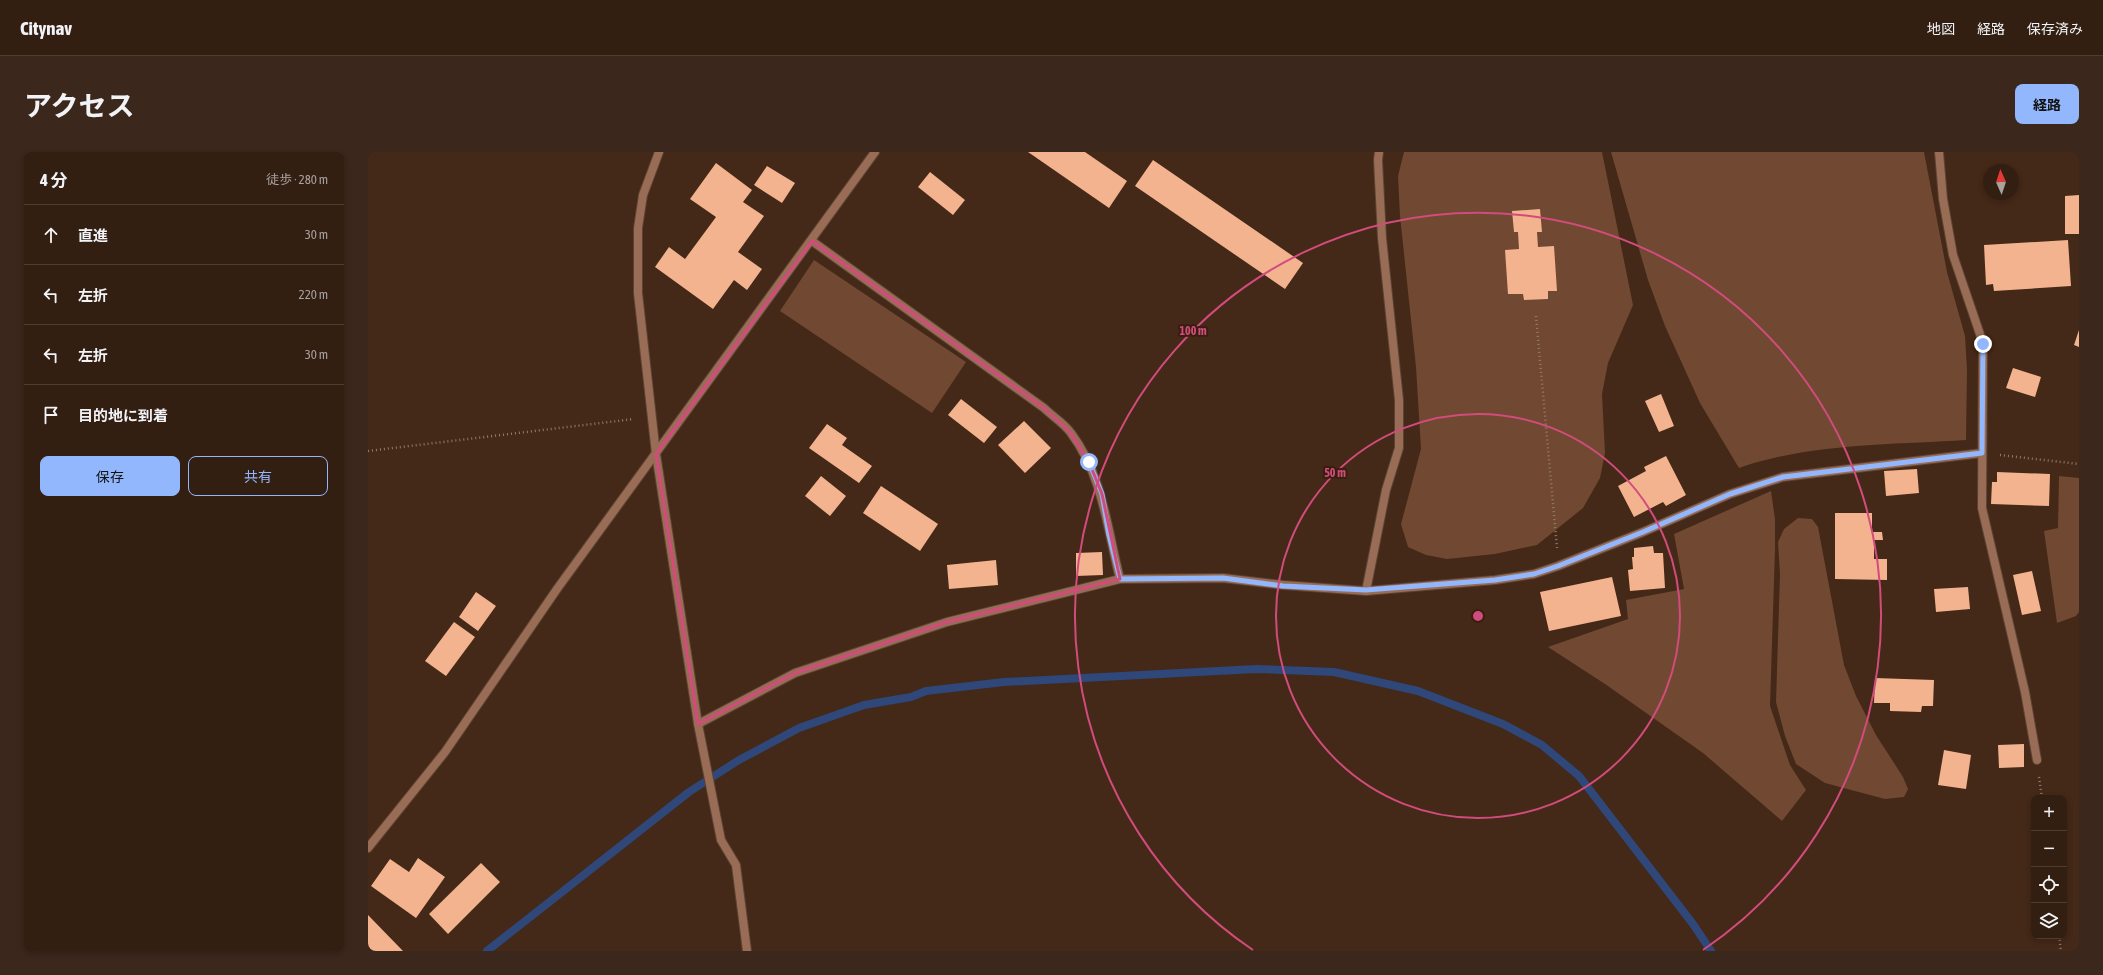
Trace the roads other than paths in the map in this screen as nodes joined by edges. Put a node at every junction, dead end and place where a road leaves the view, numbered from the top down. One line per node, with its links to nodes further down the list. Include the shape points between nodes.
1 (659, 152): 7 (street, via 643,195 638,228 638,292)
2 (876, 152): 5 (street)
3 (1379, 152): 9 (street, via 1382,238 1399,400 1399,448 1386,490)
4 (1940, 152): 6 (street, via 1943,200 1953,255 1983,344)
5 (812, 241): 7 (street); 8 (street, via 1044,408 1070,432 1089,462 1102,494)
6 (1982, 453): 9 (street, via 1783,477 1730,494 1643,532 1534,574 1495,580); 11 (street, via 1982,508 2025,692)
7 (656, 454): 10 (street); 12 (street, via 557,588 445,752)
8 (1120, 579): 9 (street, via 1223,578 1283,586); 10 (street, via 947,622 795,673)
9 (1366, 590)
10 (698, 724): 13 (street, via 721,840 736,865)
11 (2037, 760)
12 (368, 848)
13 (747, 951)

